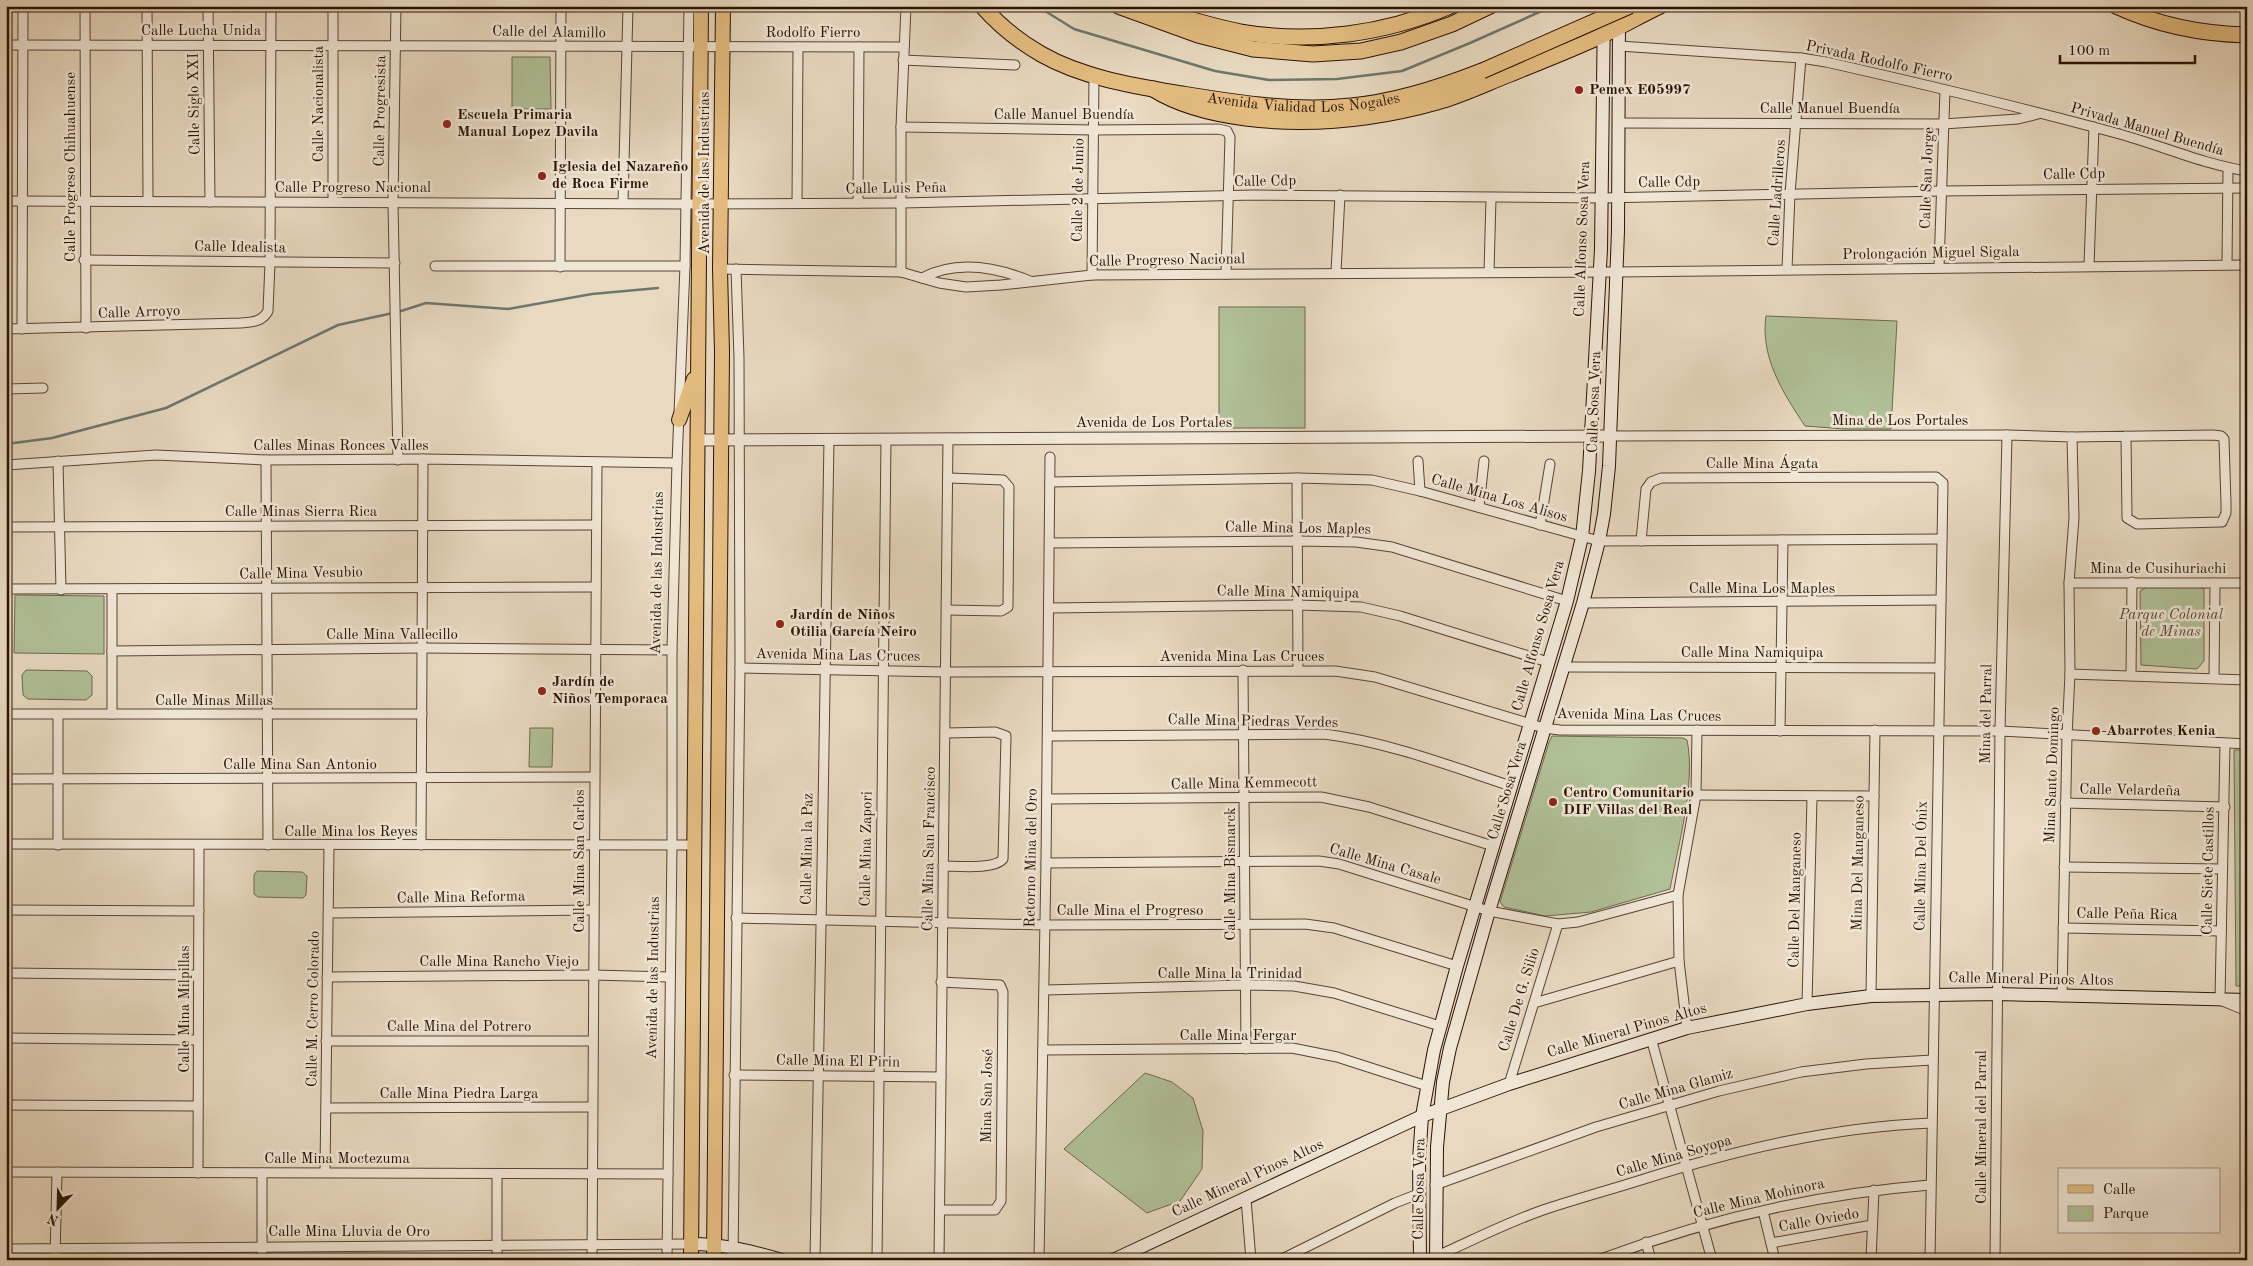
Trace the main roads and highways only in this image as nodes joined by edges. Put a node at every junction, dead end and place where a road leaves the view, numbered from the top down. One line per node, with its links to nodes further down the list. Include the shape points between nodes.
1 (701, 6): 19 (main road, Avenida de las Industrias, via 695,47 693,204)
2 (723, 6): 25 (main road, Avenida de las Industrias)
3 (982, 6): 16 (highway, Avenida Vialidad Los Nogales, via 1015,38 1042,54 1094,75)
4 (1118, 6): 7 (highway, via 1198,35 1253,49 1313,54 1361,50 1401,42)
5 (1146, 6): 6 (highway, via 1240,32 1303,37 1390,27)
6 (1450, 6)
7 (1490, 6)
8 (1604, 6): 14 (main road, Calle Alfonso Sosa Vera)
9 (1619, 6): 13 (main road)
10 (1630, 6): 16 (highway, Avenida Vialidad Los Nogales, bridge, via 1482,71 1438,88 1392,100 1352,106 1267,107)
11 (1660, 6): 13 (highway)
12 (2116, 6): 15 (highway, via 2169,25)
13 (1619, 26): 14 (highway); 18 (main road)
14 (1604, 34): 16 (highway, via 1438,102 1375,116 1269,121 1184,104); 17 (main road, Calle Alfonso Sosa Vera)
15 (2247, 35)
16 (1153, 89)
17 (1603, 106): 18 (main road); 23 (main road, Calle Alfonso Sosa Vera, via 1599,272 1587,501 1582,537 1567,601 1440,1026)
18 (1618, 106): 22 (main road, Calle Sosa Vera, via 1609,466 1599,541 1450,1048)
19 (698, 369): 20 (main road); 24 (main road, Avenida de las Industrias)
20 (680, 420)
21 (2247, 1000): 22 (main road, Calle Mineral Pinos Altos, via 1934,994 1871,996 1807,1004 1651,1038)
22 (1440, 1109): 23 (main road, Calle Mineral Pinos Altos); 26 (main road, Calle Sosa Vera)
23 (1422, 1116): 30 (main road, Calle Mineral Pinos Altos); 31 (main road, Calle Alfonso Sosa Vera, via 1418,1194)
24 (691, 1244): 25 (main road); 27 (main road, Avenida de las Industrias)
25 (714, 1244): 28 (main road, Avenida de las Industrias); 29 (main road)
26 (1435, 1258)
27 (691, 1260)
28 (714, 1260)
29 (782, 1260)
30 (1113, 1260)
31 (1420, 1260)

